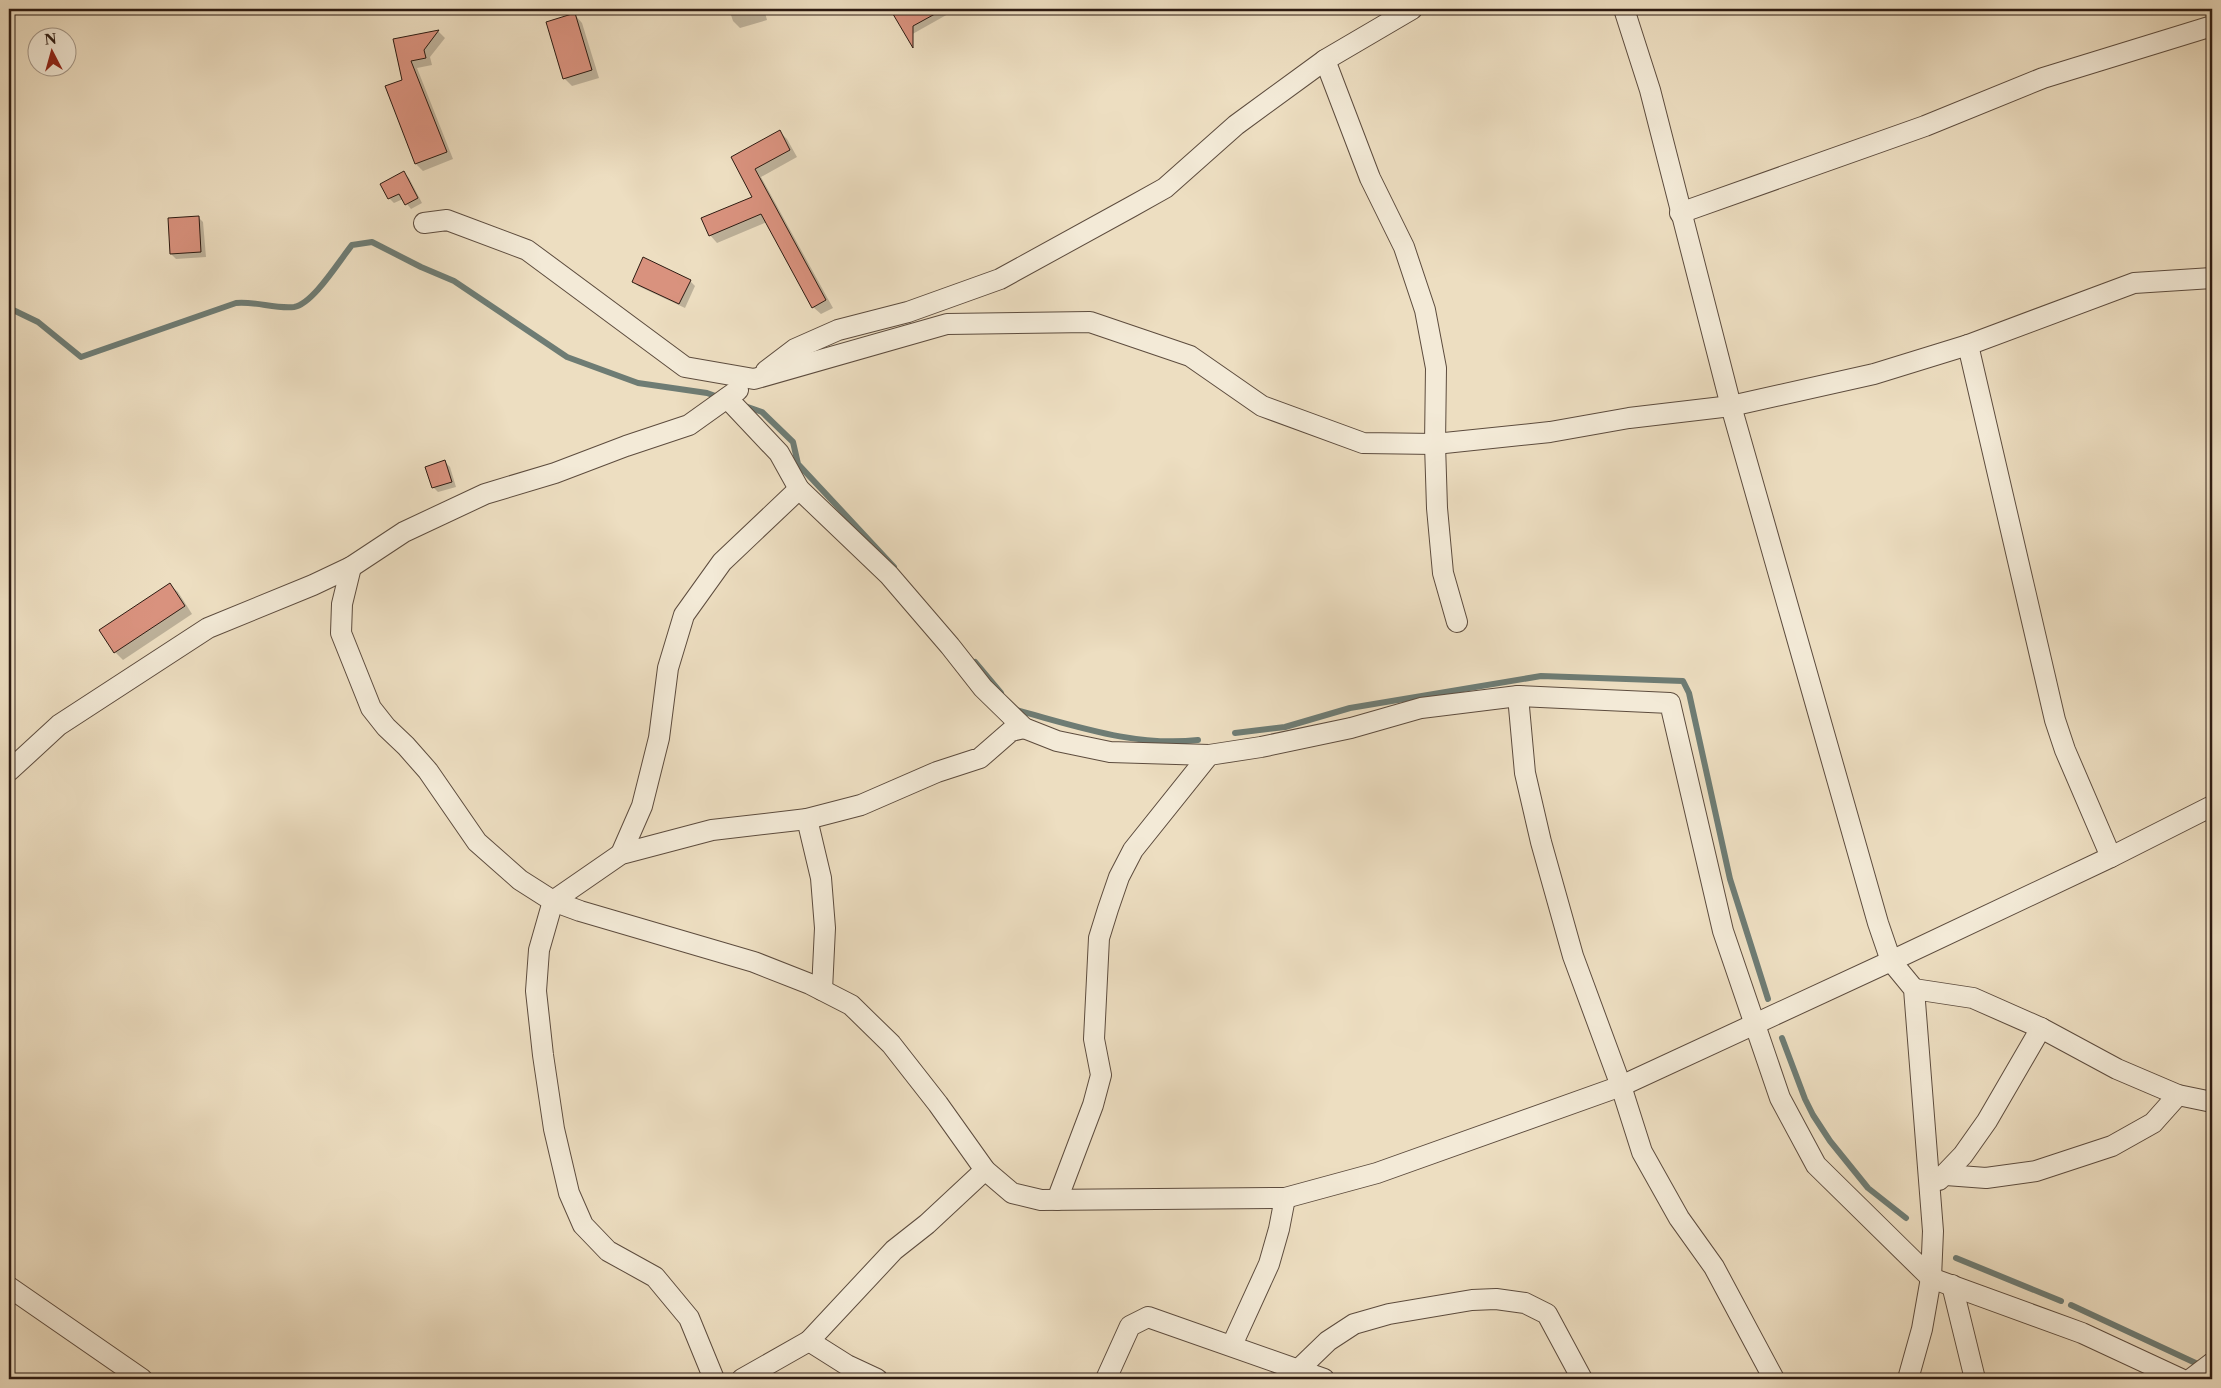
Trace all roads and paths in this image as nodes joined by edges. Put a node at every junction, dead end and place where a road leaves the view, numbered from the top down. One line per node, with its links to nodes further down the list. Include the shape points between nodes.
1 (1412, 9): 4 (street)
2 (1624, 9): 5 (street, via 1650,90)
3 (2212, 26): 5 (street, via 2043,78 1925,126)
4 (1325, 60): 9 (street, via 1236,125 1165,188 1131,207 1000,279 908,312 838,330 795,349); 12 (street, via 1370,178 1404,247 1425,310 1436,368)
5 (1680, 213): 11 (street)
6 (424, 223): 9 (street, via 447,220 527,250 685,367)
7 (2212, 278): 8 (street, via 2134,283)
8 (1968, 345): 11 (street, via 1874,374); 23 (street, via 2055,720)
9 (754, 379): 10 (street); 12 (street, via 947,324 1090,322 1190,356 1262,406 1363,443)
10 (727, 398): 13 (street, via 779,452); 14 (street, via 689,425 555,473 485,494 404,532)
11 (1732, 406): 12 (street, via 1629,418 1550,432); 25 (street)
12 (1435, 444): 15 (street, via 1443,573)
13 (799, 489): 17 (street, via 888,575 983,688); 22 (street, via 722,562 684,615 668,668 658,738 642,806)
14 (351, 567): 19 (street, via 208,628 59,725); 24 (street, via 342,604 341,633 371,708 428,771 477,842 520,880)
15 (1457, 622)
16 (1518, 696): 18 (street, via 1421,708 1351,728); 28 (street, via 1670,702 1723,931); 30 (street, via 1526,773 1540,842 1573,956)
17 (1024, 728): 18 (street, via 1057,740 1110,752); 21 (street, via 1011,731 980,758 937,772 861,805)
18 (1209, 755): 37 (street, via 1133,850 1108,909 1100,938 1094,1039 1101,1075)
19 (9, 771)
20 (2212, 806): 23 (street)
21 (807, 819): 22 (street, via 712,830); 27 (street, via 821,878 825,928)
22 (621, 854): 24 (street)
23 (2112, 857): 25 (street)
24 (553, 901): 27 (street, via 754,962); 46 (street, via 539,950 536,991 554,1129 569,1193 584,1226 608,1251 654,1276 689,1318)
25 (1891, 962): 26 (street); 28 (street)
26 (1914, 988): 29 (street, via 1973,998); 35 (street)
27 (822, 990): 33 (street, via 851,1005 891,1044)
28 (1755, 1024): 30 (street); 38 (street, via 1780,1098 1816,1165)
29 (2041, 1028): 31 (street, via 2117,1069); 34 (street, via 1986,1121)
30 (1621, 1086): 36 (street, via 1377,1174); 52 (street, via 1642,1152 1679,1218 1714,1267)
31 (2178, 1095): 32 (street); 34 (street, via 2153,1123 2112,1146 2036,1171 1986,1178)
32 (2212, 1102)
33 (985, 1170): 37 (street, via 1012,1193); 41 (street, via 894,1250)
34 (1946, 1175): 35 (street)
35 (1930, 1187): 38 (street, via 1933,1231)
36 (1285, 1198): 37 (street); 42 (street, via 1269,1264)
37 (1057, 1200)
38 (1931, 1278): 39 (street); 53 (street, via 1922,1329)
39 (1952, 1285): 54 (street); 55 (street, via 2082,1333)
40 (9, 1287): 45 (street)
41 (809, 1340): 47 (street); 48 (street, via 847,1365)
42 (1232, 1345): 44 (street); 49 (street, via 1148,1317 1130,1326)
43 (2212, 1363): 56 (street)
44 (1299, 1369): 50 (street); 51 (street, via 1328,1341 1354,1324 1389,1314 1496,1299 1525,1303 1547,1314)
45 (142, 1379)
46 (714, 1379)
47 (742, 1379)
48 (877, 1379)
49 (1106, 1379)
50 (1324, 1379)
51 (1582, 1379)
52 (1774, 1379)
53 (1908, 1379)
54 (1975, 1379)
55 (2181, 1379)
56 (2191, 1379)

